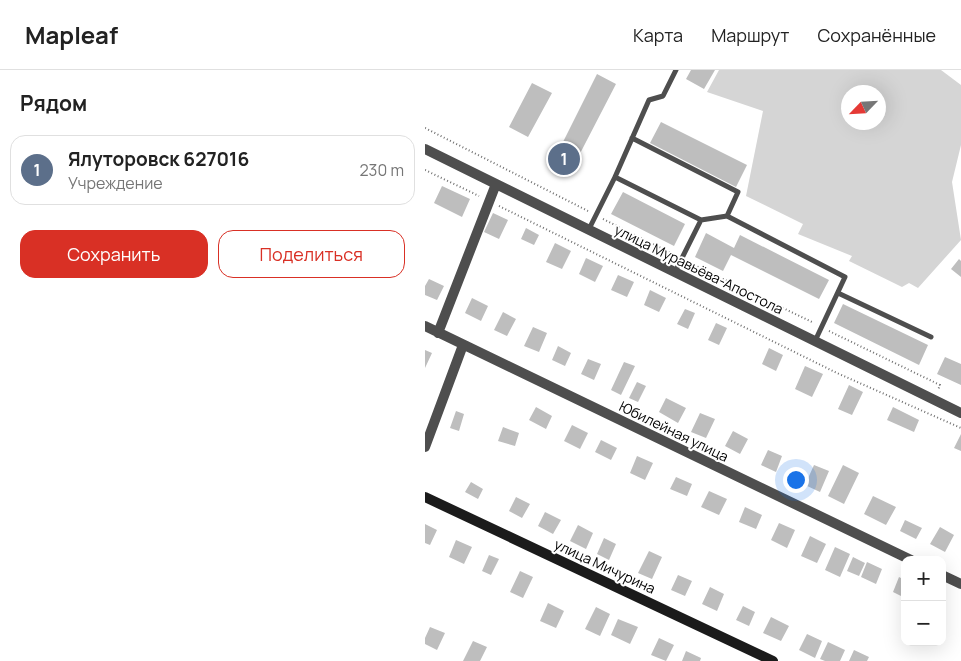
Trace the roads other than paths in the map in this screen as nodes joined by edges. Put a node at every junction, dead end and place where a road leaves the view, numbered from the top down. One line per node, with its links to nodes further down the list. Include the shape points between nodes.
1 (676, 70): 2 (lane, via 663,96 649,100)
2 (632, 138): 4 (lane); 6 (lane, via 738,192)
3 (425, 149): 5 (street, улица Муравьёва-Апостола)
4 (615, 177): 7 (lane); 8 (lane)
5 (496, 184): 8 (street, улица Муравьёва-Апостола); 12 (street)
6 (727, 216): 7 (lane); 10 (lane, via 845,277)
7 (701, 220): 9 (lane)
8 (588, 230): 9 (street, улица Муравьёва-Апостола)
9 (675, 272): 14 (street, улица Муравьёва-Апостола)
10 (837, 293): 13 (lane); 14 (lane)
11 (425, 326): 12 (street, Юбилейная улица)
12 (438, 332): 15 (street, Юбилейная улица)
13 (931, 337)
14 (815, 341): 16 (street, улица Муравьёва-Апостола)
15 (463, 345): 17 (street); 19 (street, Юбилейная улица)
16 (961, 413)
17 (425, 446)
18 (425, 497): 22 (street, улица Мичурина)
19 (903, 556)
20 (946, 577): 21 (street)
21 (961, 584)
22 (773, 661)

